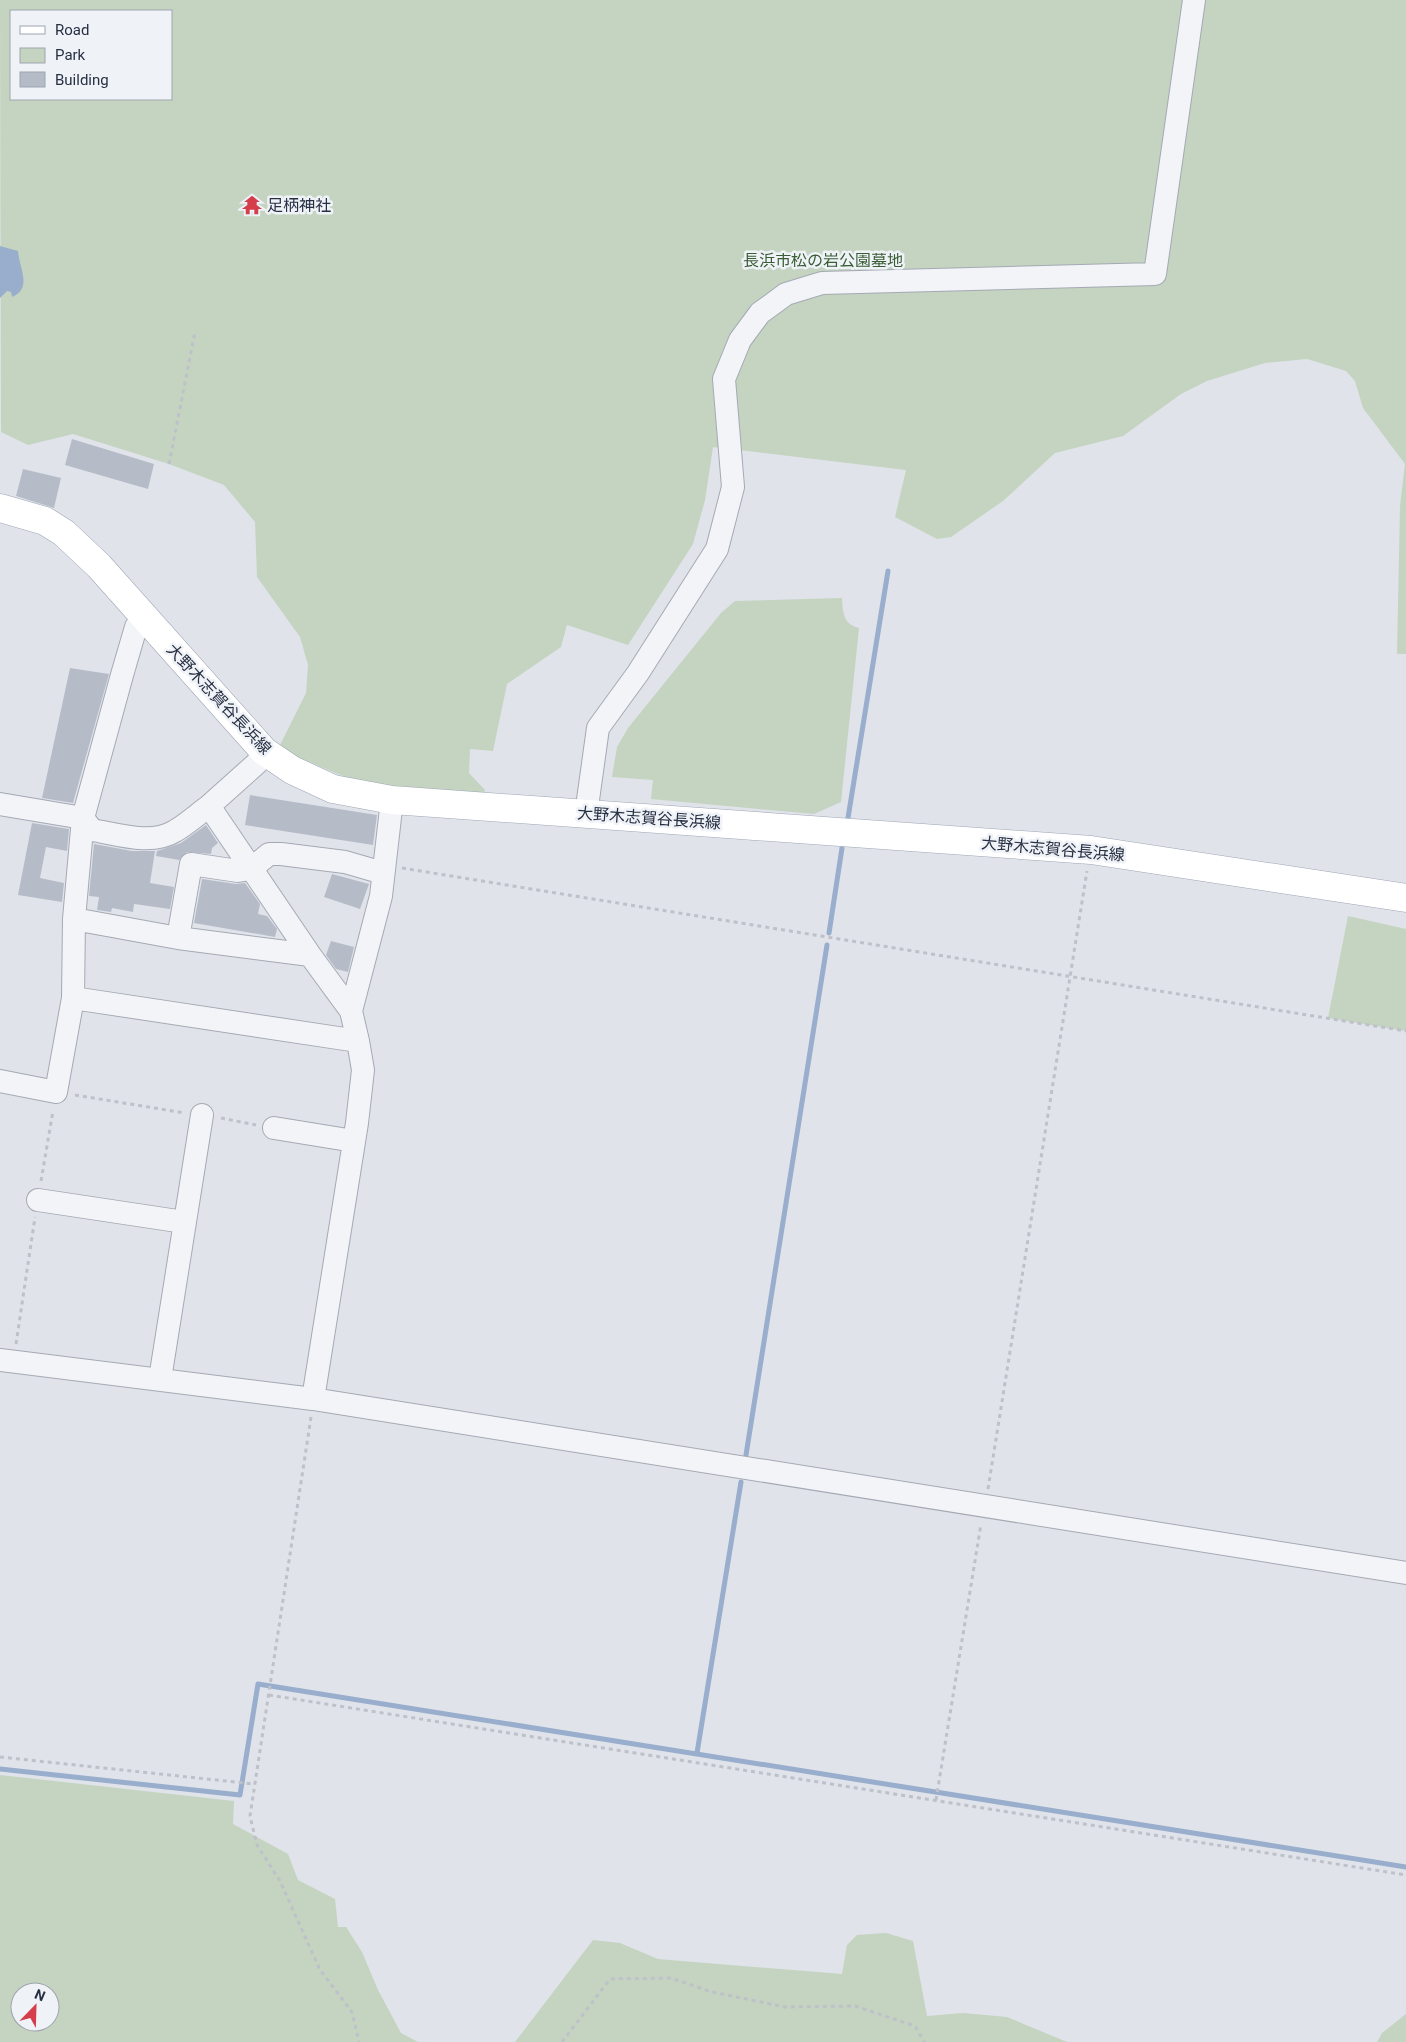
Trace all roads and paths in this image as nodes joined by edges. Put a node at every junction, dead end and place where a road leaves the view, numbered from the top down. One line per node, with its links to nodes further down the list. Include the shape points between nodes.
1 (1194, 0): 10 (street, via 1154,274 822,283 786,294 760,313 740,340 724,379 732,487 717,549 598,728)
2 (195, 332): 3 (path)
3 (169, 464)
4 (0, 508): 5 (main road, 大野木志賀谷長浜線, via 45,521 64,533 99,566)
5 (143, 616): 6 (main road, 大野木志賀谷長浜線); 11 (street, via 136,627)
6 (264, 751): 7 (main road, 大野木志賀谷長浜線, via 292,770 333,788); 9 (street, via 257,763)
7 (392, 800): 10 (main road, 大野木志賀谷長浜線); 14 (street)
8 (0, 804): 11 (street)
9 (209, 806): 11 (street, via 174,832 160,837 143,838 92,830); 13 (street)
10 (586, 814): 12 (main road, 大野木志賀谷長浜線)
11 (83, 818): 16 (street)
12 (1091, 850): 15 (main road, 大野木志賀谷長浜線); 19 (path)
13 (252, 869): 14 (street, via 269,854); 17 (street, via 238,871 191,864); 18 (street)
14 (384, 869): 19 (path); 21 (street, via 381,896)
15 (1406, 898)
16 (74, 919): 17 (street); 20 (street)
17 (178, 938): 18 (street)
18 (310, 956): 21 (street)
19 (1070, 976): 22 (path); 34 (path)
20 (73, 998): 23 (street); 25 (street)
21 (351, 1011): 23 (street)
22 (1406, 1031)
23 (358, 1041): 28 (street, via 363,1070)
24 (0, 1081): 25 (street)
25 (56, 1092): 26 (path); 29 (path)
26 (202, 1115): 27 (path); 30 (street)
27 (274, 1128): 28 (street)
28 (354, 1141): 33 (street)
29 (38, 1200): 30 (street); 31 (path)
30 (184, 1222): 32 (street)
31 (7, 1360): 32 (street)
32 (160, 1379): 33 (street)
33 (313, 1399): 34 (street); 36 (path)
34 (985, 1505): 35 (street); 39 (path)
35 (1406, 1573)
36 (269, 1695): 38 (path); 39 (path)
37 (0, 1756): 38 (path)
38 (254, 1784): 41 (path, via 250,1816 257,1845 280,1881 320,1970 352,2012)
39 (936, 1800): 40 (path)
40 (1406, 1875)
41 (359, 2042)
42 (562, 2042): 43 (path, via 610,1979 671,1978 712,1992 785,2007 855,2006 915,2026)
43 (924, 2042)

